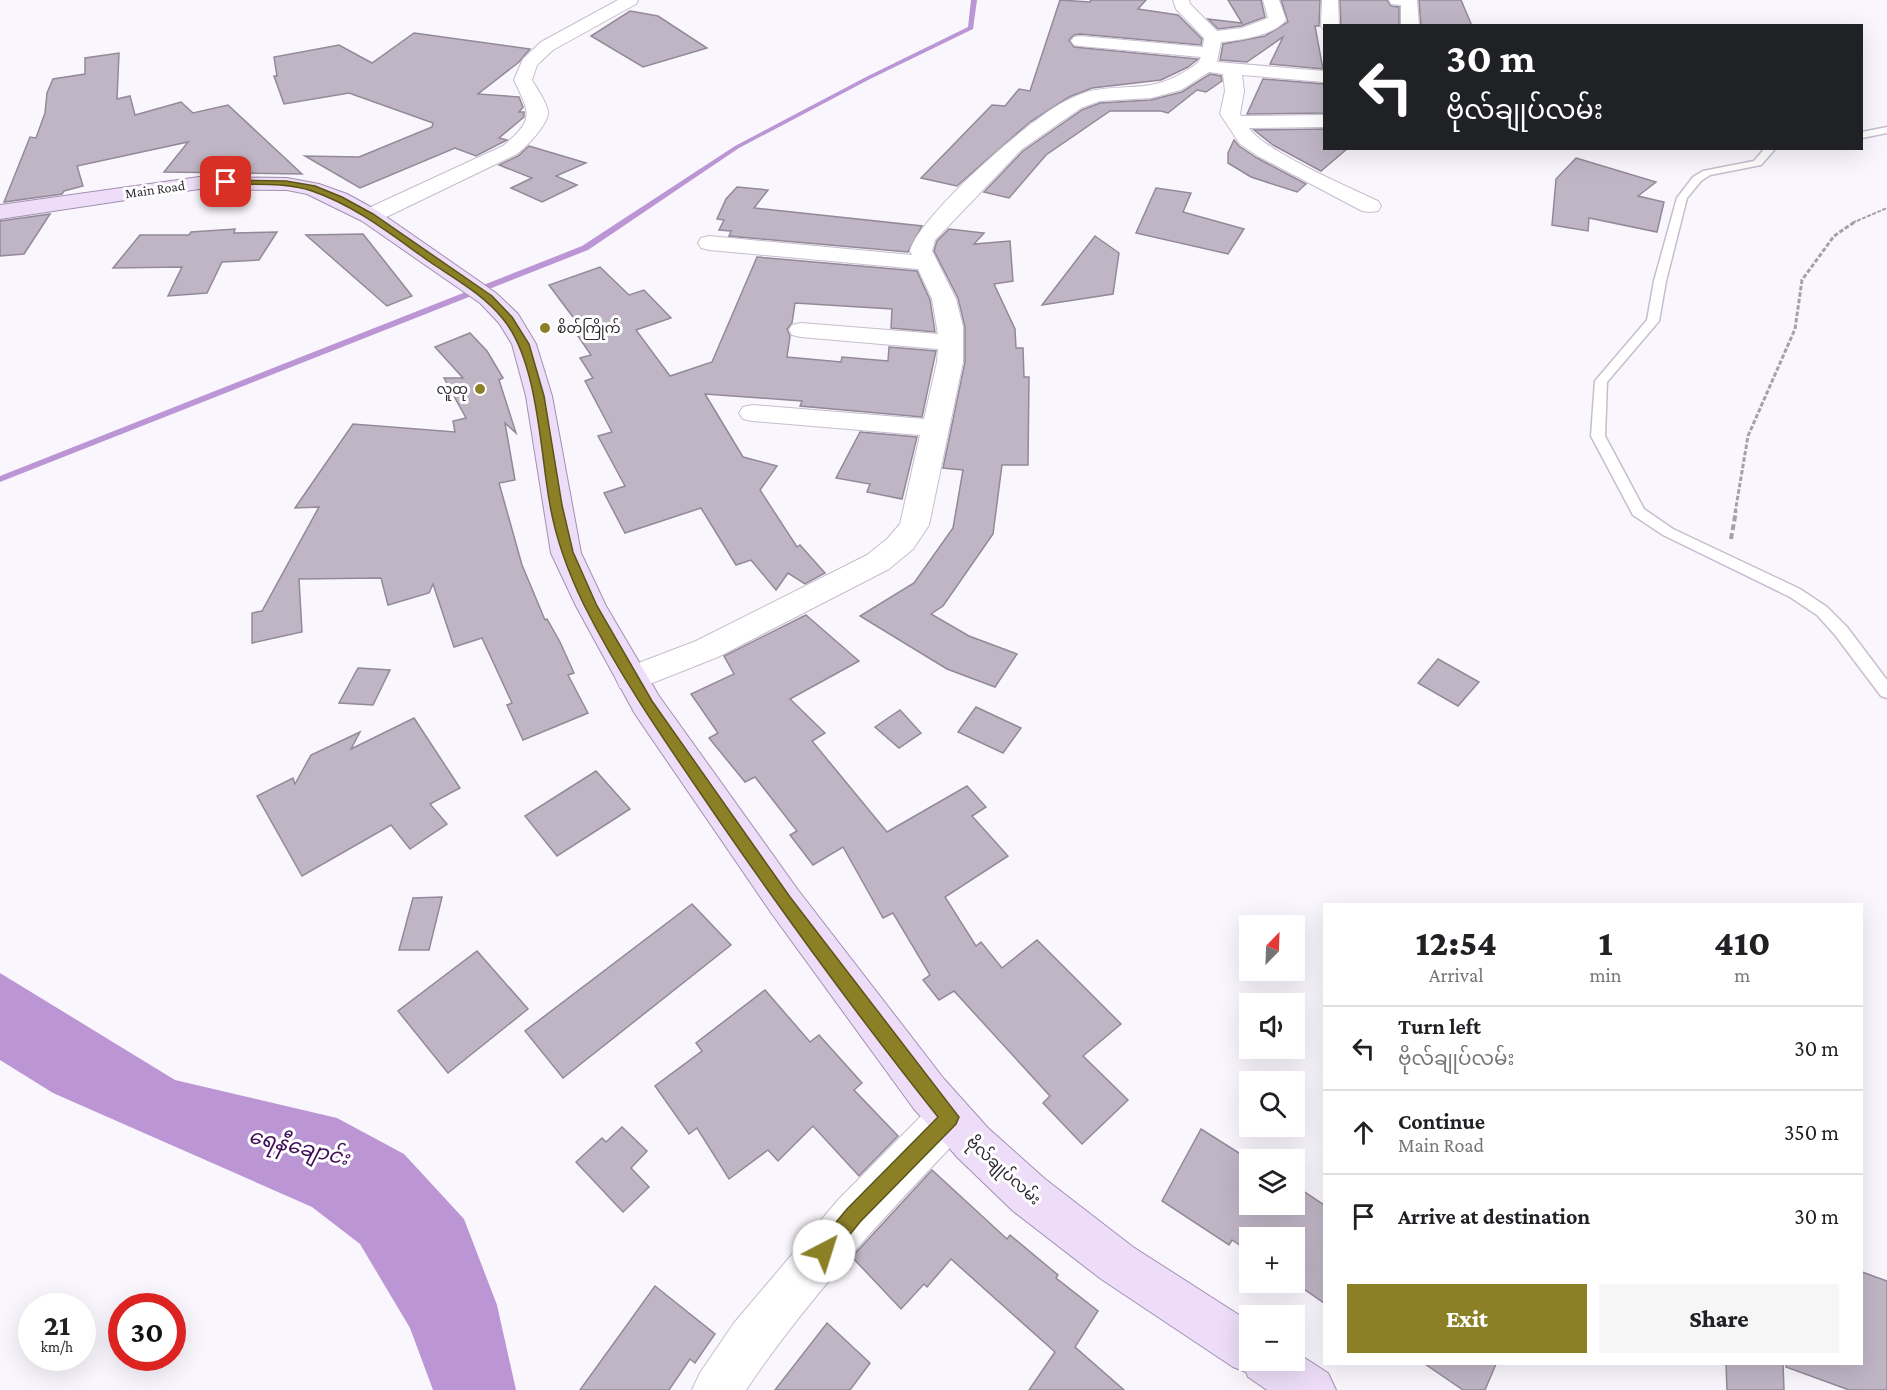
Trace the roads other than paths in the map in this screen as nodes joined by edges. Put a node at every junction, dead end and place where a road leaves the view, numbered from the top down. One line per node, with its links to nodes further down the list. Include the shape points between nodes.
1 (630, 0): 19 (street, via 547,46 528,63 523,80 538,118 520,141 491,160)
2 (1181, 0): 9 (street)
3 (1271, 0): 9 (street, via 1277,20 1233,36)
4 (1330, 0): 6 (street)
5 (1397, 0): 7 (street, via 1409,1)
6 (1330, 24)
7 (1410, 24)
8 (1080, 41): 9 (street)
9 (1215, 57): 10 (street); 12 (street, via 1235,82 1230,114); 21 (street, via 1164,90 1097,95 1074,104 1016,145 933,228 921,251)
10 (1323, 77)
11 (1323, 121): 12 (street)
12 (1235, 122): 17 (street, via 1247,140 1265,152)
13 (1887, 130): 14 (lane)
14 (1863, 135)
15 (1770, 150): 27 (lane, via 1757,163 1707,173 1697,179 1683,198 1653,321 1601,381 1598,436 1638,512 1668,532 1795,593 1822,611)
16 (312, 188): 18 (main road, Main Road, via 286,183 199,183); 19 (main road, ဗိုလ်‌ချုပ်‌လမ်း)
17 (1370, 206)
18 (0, 212)
19 (370, 216): 26 (main road, ဗိုလ်‌ချုပ်‌လမ်း, via 488,298 509,319 524,344 539,396 567,552 591,606)
20 (709, 243): 21 (street)
21 (925, 263): 23 (street, via 944,299)
22 (801, 330): 23 (street)
23 (951, 343): 25 (street)
24 (752, 413): 25 (street)
25 (935, 428): 26 (street, via 914,525 895,550 707,649)
26 (632, 679): 28 (main road, ဗိုလ်‌ချုပ်‌လမ်း, via 785,902 884,1036)
27 (1887, 692)
28 (950, 1117): 29 (main road, ဗိုလ်‌ချုပ်‌လမ်း, via 1029,1195 1117,1263); 31 (street, via 854,1216 751,1340)
29 (1239, 1343)
30 (1282, 1371): 32 (main road)
31 (717, 1390)
32 (1311, 1390)

